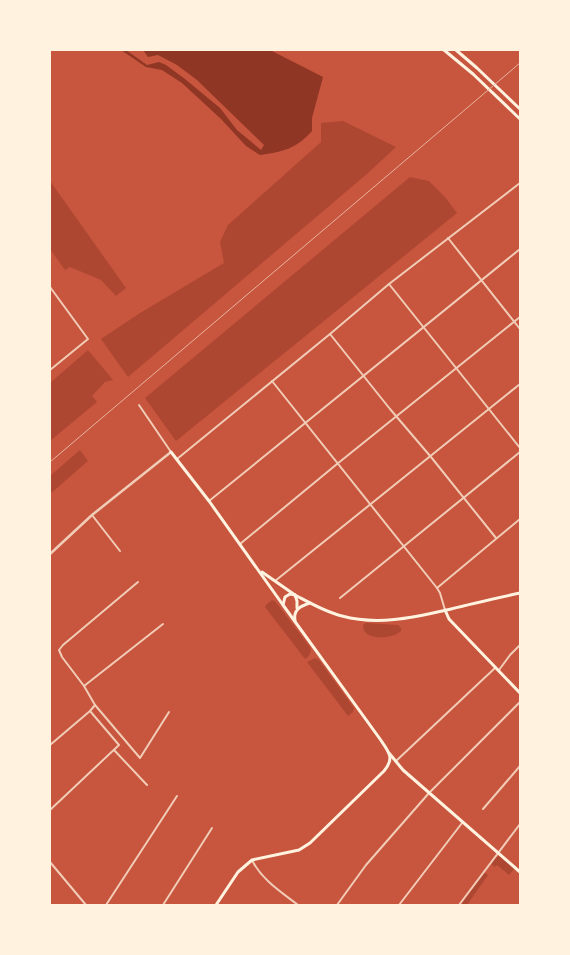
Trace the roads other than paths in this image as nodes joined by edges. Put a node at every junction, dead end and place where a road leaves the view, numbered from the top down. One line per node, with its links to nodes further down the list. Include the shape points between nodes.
1 (444, 50): 4 (main road)
2 (456, 50): 3 (main road)
3 (520, 109)
4 (520, 119)
5 (520, 183): 6 (street)
6 (448, 238): 8 (street); 9 (street)
7 (520, 249): 8 (street)
8 (481, 280): 12 (street); 13 (street)
9 (389, 284): 13 (street); 15 (street)
10 (50, 287): 17 (street, via 88,339)
11 (520, 317): 12 (street)
12 (514, 322): 14 (street); 16 (street)
13 (423, 327): 16 (street); 18 (street)
14 (520, 329)
15 (330, 334): 18 (street); 19 (street)
16 (456, 368): 22 (street); 23 (street)
17 (50, 370)
18 (364, 376): 23 (street); 24 (street)
19 (272, 381): 24 (street); 29 (street)
20 (520, 384): 22 (street)
21 (139, 405): 26 (street)
22 (488, 409): 25 (street); 28 (street)
23 (396, 416): 28 (street); 30 (street)
24 (305, 422): 30 (street); 32 (street)
25 (520, 448)
26 (171, 452): 29 (main road); 34 (street)
27 (520, 452): 31 (street)
28 (431, 457): 31 (street); 33 (street)
29 (177, 459): 32 (main road)
30 (337, 464): 33 (street); 37 (street)
31 (463, 497): 36 (street); 38 (street)
32 (209, 501): 37 (main road)
33 (371, 505): 38 (street); 42 (street)
34 (92, 515): 39 (street); 40 (street)
35 (520, 519): 36 (street)
36 (496, 538): 44 (street)
37 (240, 544): 41 (main road)
38 (404, 546): 44 (street); 47 (street)
39 (120, 551)
40 (50, 554)
41 (259, 570): 42 (main road); 49 (main road)
42 (275, 581): 46 (main road)
43 (138, 582): 57 (street, via 59,650)
44 (437, 588): 50 (street)
45 (520, 593): 50 (main road)
46 (294, 595): 48 (main road); 49 (main road, via 285,597); 51 (main road, via 297,601)
47 (340, 598)
48 (310, 603): 50 (main road, via 327,612 368,620 405,619); 51 (main road)
49 (283, 605): 52 (main road)
50 (445, 610): 56 (main road, via 449,619)
51 (296, 611): 52 (main road); 53 (main road)
52 (289, 613): 53 (main road)
53 (296, 622): 65 (main road)
54 (163, 624): 57 (street)
55 (520, 645): 56 (street)
56 (497, 669): 58 (main road); 66 (street)
57 (84, 686): 60 (street)
58 (520, 693)
59 (520, 702): 69 (street)
60 (95, 705): 61 (street); 62 (street, via 140,758)
61 (90, 711): 63 (street); 64 (street, via 119,745)
62 (169, 712)
63 (50, 745)
64 (114, 750): 68 (street); 72 (street)
65 (389, 753): 66 (main road); 77 (main road, via 389,764 310,843 299,850)
66 (396, 762): 69 (main road)
67 (520, 766): 71 (street)
68 (147, 786)
69 (429, 793): 73 (main road); 85 (street, via 366,865)
70 (177, 796): 81 (street)
71 (483, 809)
72 (50, 810)
73 (462, 823): 76 (main road); 86 (street)
74 (520, 824): 76 (street)
75 (212, 828): 82 (street)
76 (498, 853): 79 (main road); 87 (street)
77 (252, 860): 83 (main road, via 238,872); 84 (street, via 256,870)
78 (50, 862): 80 (street)
79 (520, 872)
80 (86, 905)
81 (106, 905)
82 (163, 905)
83 (216, 905)
84 (298, 905)
85 (337, 905)
86 (399, 905)
87 (459, 905)

